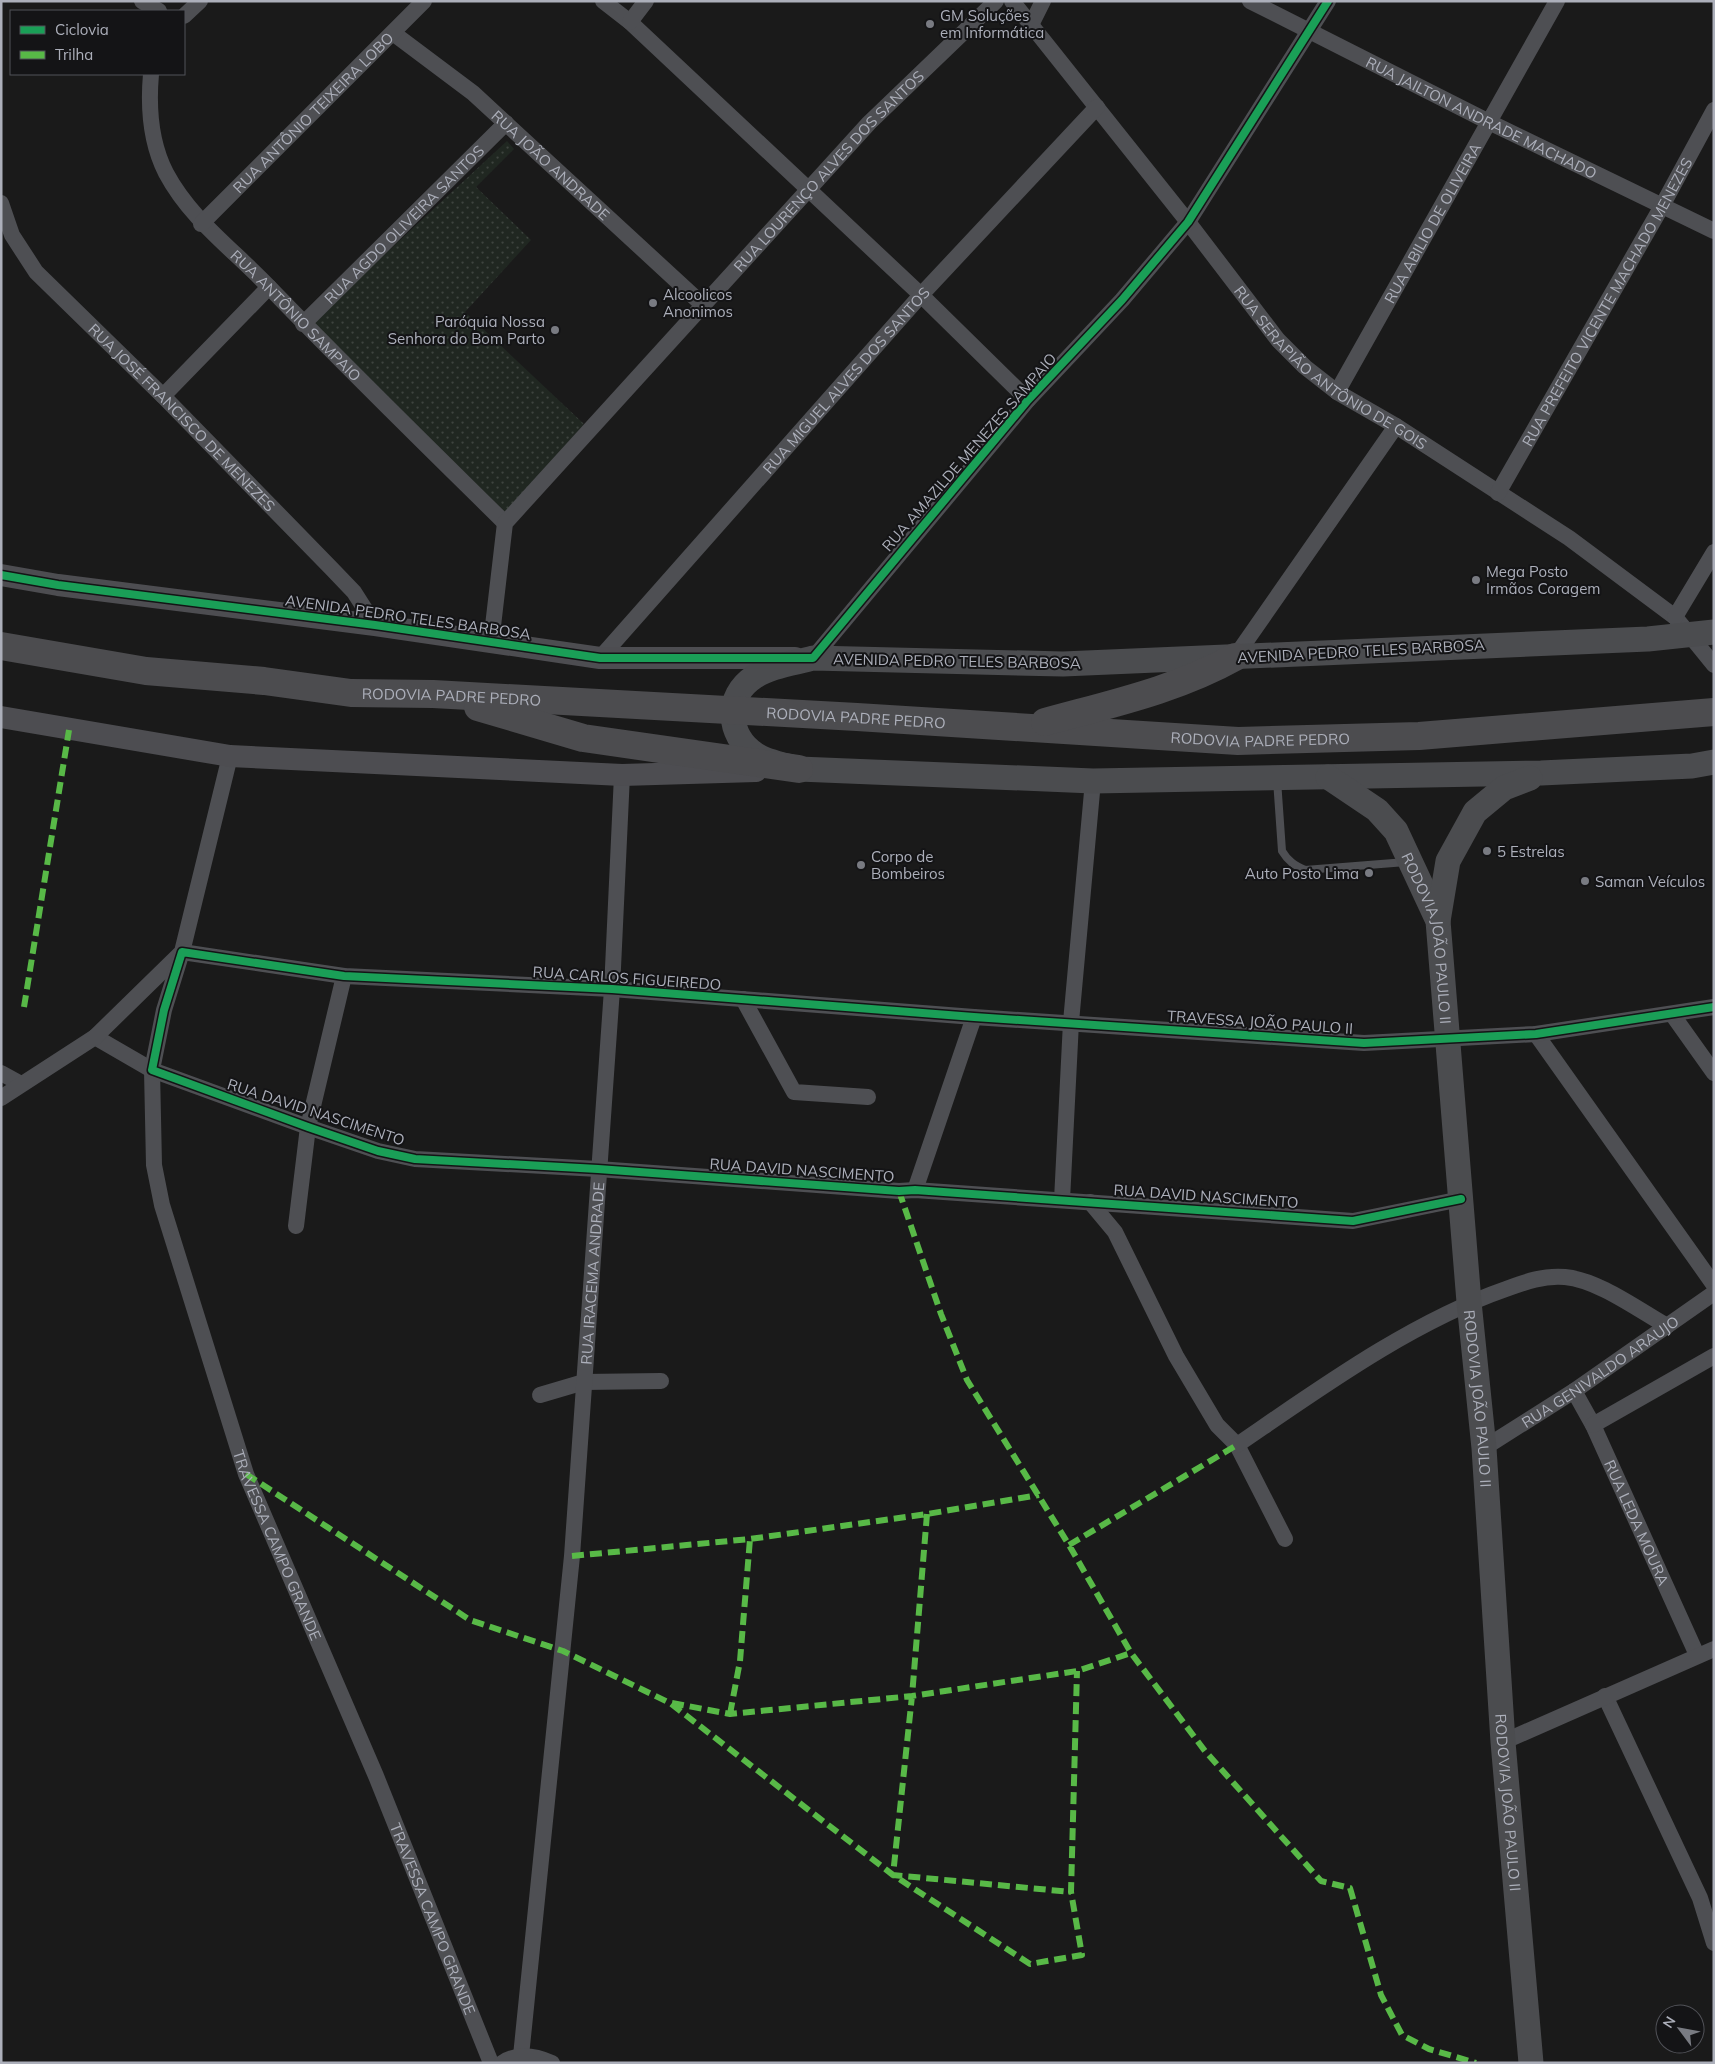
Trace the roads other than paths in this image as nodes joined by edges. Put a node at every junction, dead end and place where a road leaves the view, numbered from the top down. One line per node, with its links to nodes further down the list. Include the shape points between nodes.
1 (142, 1): 12 (street)
2 (200, 1): 13 (street)
3 (424, 1): 17 (street, RUA ANTÔNIO TEIXEIRA LOBO)
4 (603, 1): 14 (street)
5 (646, 1): 14 (street)
6 (996, 1): 23 (street, RUA LOURENÇO ALVES DOS SANTOS, via 869,123)
7 (1012, 1): 15 (street, RUA SERAPIÃO ANTÔNIO DE GOIS)
8 (1043, 1): 15 (street)
9 (1250, 1): 16 (street, RUA JAILTON ANDRADE MACHADO)
10 (1328, 1): 16 (street, RUA AMAZILDE MENEZES SAMPAIO)
11 (1556, 1): 21 (street, RUA ABILIO DE OLIVEIRA)
12 (157, 10)
13 (185, 15)
14 (630, 22): 23 (street)
15 (1032, 23): 19 (street, RUA SERAPIÃO ANTÔNIO DE GOIS)
16 (1309, 31): 21 (street, RUA JAILTON ANDRADE MACHADO); 26 (street, RUA AMAZILDE MENEZES SAMPAIO)
17 (393, 33): 22 (street, RUA JOÃO ANDRADE, via 473,93); 27 (street, RUA ANTÔNIO TEIXEIRA LOBO)
18 (150, 75): 27 (street, RUA ANTÔNIO SAMPAIO, via 148,102 154,141 166,174)
19 (1097, 107): 26 (street, RUA SERAPIÃO ANTÔNIO DE GOIS); 30 (street, RUA MIGUEL ALVES DOS SANTOS)
20 (1714, 110): 25 (street, RUA PREFEITO VICENTE MACHADO MENEZES)
21 (1488, 122): 25 (street, RUA JAILTON ANDRADE MACHADO); 33 (street, RUA ABILIO DE OLIVEIRA)
22 (506, 123): 31 (street, RUA JOÃO ANDRADE); 32 (street, RUA AGDO OLIVEIRA SANTOS)
23 (808, 188): 30 (street); 31 (street, RUA LOURENÇO ALVES DOS SANTOS)
24 (1, 203): 34 (street, RUA JOSÉ FRANCISCO DE MENEZES, via 12,235 36,272)
25 (1662, 206): 28 (street, RUA JAILTON ANDRADE MACHADO); 37 (street, RUA PREFEITO VICENTE MACHADO MENEZES)
26 (1188, 222): 33 (street, RUA SERAPIÃO ANTÔNIO DE GOIS, via 1278,340 1304,367); 35 (street, RUA AMAZILDE MENEZES SAMPAIO, via 1122,300)
27 (201, 224): 29 (street, RUA ANTÔNIO SAMPAIO)
28 (1714, 231)
29 (269, 287): 32 (street, RUA ANTÔNIO SAMPAIO); 34 (street)
30 (921, 295): 35 (street); 47 (street, RUA MIGUEL ALVES DOS SANTOS)
31 (703, 305): 38 (street, RUA LOURENÇO ALVES DOS SANTOS)
32 (303, 324): 38 (street, RUA ANTÔNIO SAMPAIO)
33 (1337, 392): 36 (street, RUA SERAPIÃO ANTÔNIO DE GOIS)
34 (163, 396): 41 (street, RUA JOSÉ FRANCISCO DE MENEZES, via 354,592)
35 (1028, 400): 48 (street, RUA AMAZILDE MENEZES SAMPAIO)
36 (1396, 426): 37 (street, RUA SERAPIÃO ANTÔNIO DE GOIS); 46 (street)
37 (1498, 493): 42 (street, RUA SERAPIÃO ANTÔNIO DE GOIS, via 1569,538)
38 (505, 523): 44 (street)
39 (1714, 552): 42 (street)
40 (1, 575): 41 (street, AVENIDA PEDRO TELES BARBOSA)
41 (375, 625): 44 (street, AVENIDA PEDRO TELES BARBOSA)
42 (1682, 625): 43 (main road, AVENIDA PEDRO TELES BARBOSA); 46 (main road, AVENIDA PEDRO TELES BARBOSA, via 1648,639); 49 (street, RUA SERAPIÃO ANTÔNIO DE GOIS)
43 (1714, 632)
44 (491, 643): 47 (street, AVENIDA PEDRO TELES BARBOSA)
45 (1, 646): 50 (highway, RODOVIA PADRE PEDRO, via 146,671 264,681 351,693)
46 (1235, 657): 48 (main road, AVENIDA PEDRO TELES BARBOSA, via 1063,664); 54 (highway, via 1202,675 1144,695)
47 (600, 658): 48 (street, AVENIDA PEDRO TELES BARBOSA)
48 (813, 658): 51 (main road, via 755,676 740,689)
49 (1714, 665)
50 (433, 694): 51 (highway, RODOVIA PADRE PEDRO); 57 (highway, via 583,738)
51 (732, 710): 54 (highway, RODOVIA PADRE PEDRO); 57 (main road, via 740,740 756,755)
52 (1714, 712): 54 (highway, RODOVIA PADRE PEDRO, via 1419,736 1238,741)
53 (1, 717): 55 (street)
54 (1023, 728)
55 (230, 756): 59 (street); 65 (street, TRAVESSA CAMPO GRANDE)
56 (1714, 762): 58 (main road, via 1692,766)
57 (799, 769): 59 (street); 62 (main road)
58 (1541, 773): 60 (main road); 64 (main road, via 1504,788 1475,812 1448,861)
59 (622, 776): 67 (street, RUA IRACEMA ANDRADE)
60 (1328, 777): 61 (main road); 63 (main road, RODOVIA JOÃO PAULO II, via 1377,810 1396,831)
61 (1277, 778): 62 (main road); 63 (lane, via 1282,851 1296,866 1304,870)
62 (1093, 781): 72 (street)
63 (1411, 862): 64 (main road, RODOVIA JOÃO PAULO II)
64 (1438, 921): 74 (main road, RODOVIA JOÃO PAULO II)
65 (182, 952): 66 (street, RUA CARLOS FIGUEIREDO); 75 (street); 76 (street, TRAVESSA CAMPO GRANDE, via 164,1010)
66 (344, 976): 67 (street, RUA CARLOS FIGUEIREDO); 82 (street)
67 (612, 989): 68 (street, RUA CARLOS FIGUEIREDO); 83 (street, RUA IRACEMA ANDRADE)
68 (743, 999): 71 (street, RUA CARLOS FIGUEIREDO); 80 (street, via 794,1092)
69 (1714, 1007): 70 (street, TRAVESSA JOÃO PAULO II)
70 (1672, 1014): 73 (street, TRAVESSA JOÃO PAULO II); 77 (street)
71 (974, 1017): 72 (street, RUA CARLOS FIGUEIREDO); 84 (street)
72 (1071, 1022): 74 (street, TRAVESSA JOÃO PAULO II, via 1364,1043); 86 (street)
73 (1536, 1034): 74 (street, TRAVESSA JOÃO PAULO II); 89 (street)
74 (1447, 1037): 85 (main road, RODOVIA JOÃO PAULO II)
75 (95, 1038): 76 (street); 79 (street)
76 (152, 1070): 82 (street, RUA DAVID NASCIMENTO); 108 (street, TRAVESSA CAMPO GRANDE, via 154,1165 162,1205 246,1474 376,1776)
77 (1714, 1072)
78 (1, 1073): 79 (street)
79 (21, 1084): 81 (street)
80 (868, 1097)
81 (1, 1098)
82 (308, 1127): 83 (street, RUA DAVID NASCIMENTO, via 415,1159); 88 (street)
83 (598, 1169): 84 (street, RUA DAVID NASCIMENTO); 95 (street, RUA IRACEMA ANDRADE)
84 (915, 1190): 86 (street, RUA DAVID NASCIMENTO)
85 (1461, 1199): 87 (street, RUA DAVID NASCIMENTO, via 1353,1221); 91 (main road, RODOVIA JOÃO PAULO II)
86 (1062, 1200): 87 (street, RUA DAVID NASCIMENTO)
87 (1090, 1202): 99 (street, via 1115,1232 1205,1407 1223,1433)
88 (296, 1226)
89 (1714, 1285)
90 (1714, 1293): 92 (street, RUA GENIVALDO ARAUJO)
91 (1469, 1302): 92 (street, via 1537,1278 1564,1277 1585,1280); 99 (street, via 1352,1368); 100 (main road, RODOVIA JOÃO PAULO II)
92 (1667, 1326): 96 (street, RUA GENIVALDO ARAUJO)
93 (1714, 1356): 98 (street)
94 (661, 1381): 95 (street)
95 (584, 1382): 97 (street); 107 (street, RUA IRACEMA ANDRADE, via 572,1556)
96 (1574, 1391): 98 (street, RUA LEDA MOURA); 100 (street, RUA GENIVALDO ARAUJO)
97 (540, 1395)
98 (1593, 1426): 103 (street, RUA LEDA MOURA)
99 (1237, 1445): 101 (street)
100 (1484, 1448): 105 (main road, RODOVIA JOÃO PAULO II)
101 (1285, 1539)
102 (1714, 1648): 103 (street)
103 (1697, 1655): 104 (street)
104 (1605, 1696): 105 (street); 106 (street, via 1700,1898)
105 (1503, 1742): 111 (main road, RODOVIA JOÃO PAULO II)
106 (1714, 1943)
107 (522, 2056): 109 (street); 110 (street, via 538,2057)
108 (491, 2063)
109 (502, 2063)
110 (552, 2063)
111 (1531, 2063)

